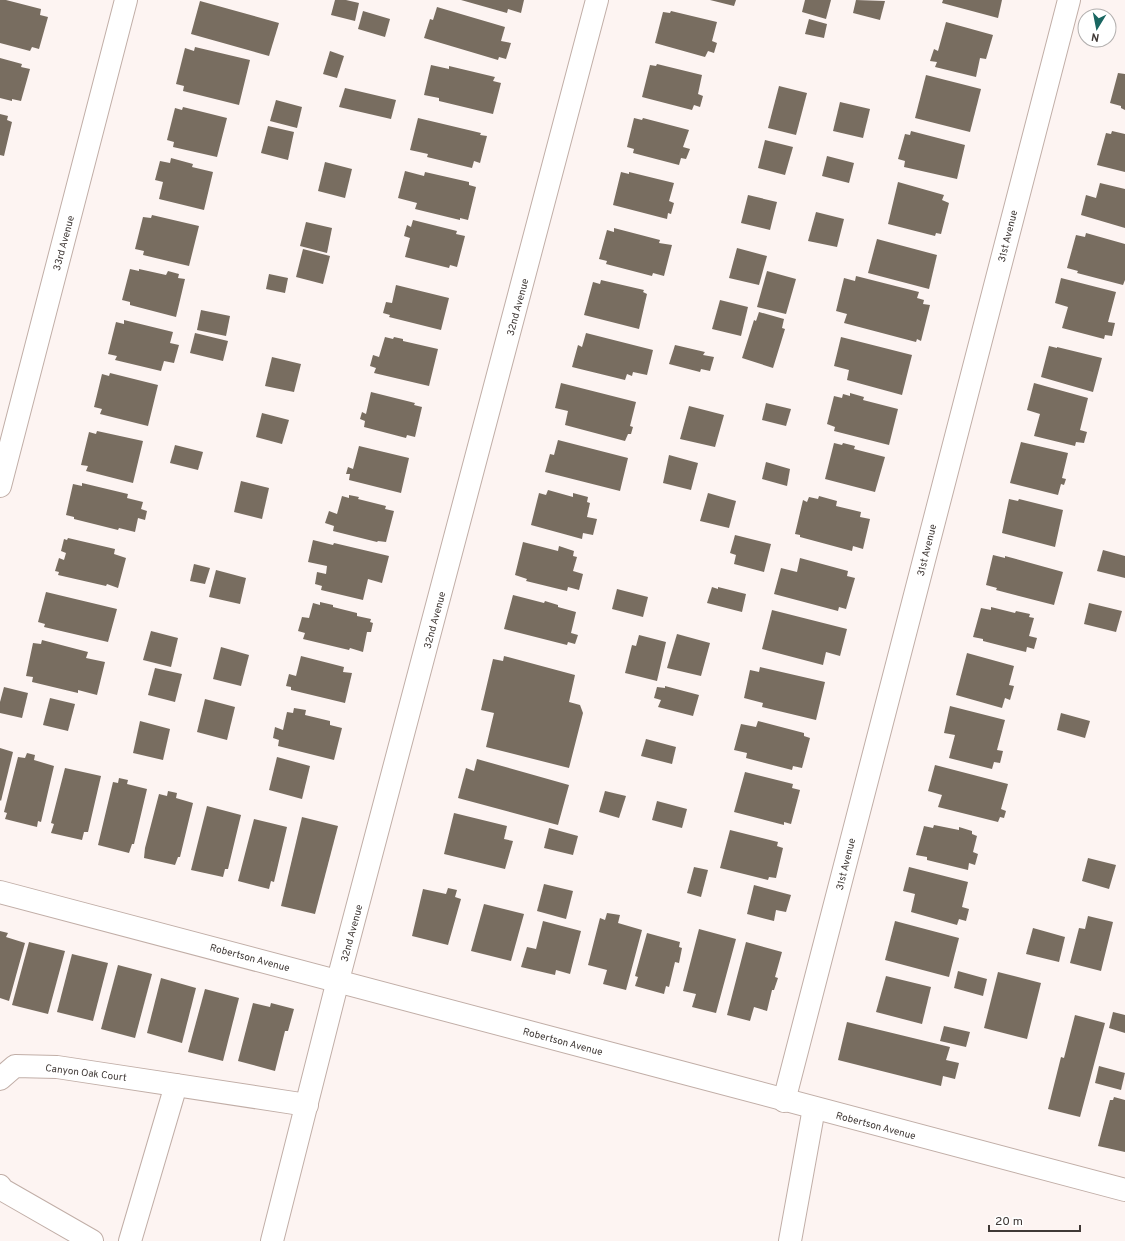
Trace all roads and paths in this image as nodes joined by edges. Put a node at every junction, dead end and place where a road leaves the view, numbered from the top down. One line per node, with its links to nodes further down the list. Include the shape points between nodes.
1 (126, 0): 4 (street, 33rd Avenue)
2 (597, 0): 6 (street, 32nd Avenue)
3 (1068, 0): 9 (street, 31st Avenue)
4 (0, 486)
5 (0, 892): 6 (street, Robertson Avenue)
6 (338, 980): 9 (street, Robertson Avenue); 10 (street, 32nd Avenue)
7 (0, 1078): 8 (street, Canyon Oak Court, via 14,1066 57,1067)
8 (176, 1085): 10 (street, Canyon Oak Court); 15 (street)
9 (784, 1100): 11 (street, Robertson Avenue)
10 (306, 1105): 16 (street, 32nd Avenue)
11 (814, 1108): 13 (street, Robertson Avenue); 17 (street)
12 (0, 1186): 14 (street)
13 (1125, 1190)
14 (92, 1241)
15 (130, 1241)
16 (272, 1241)
17 (790, 1241)

